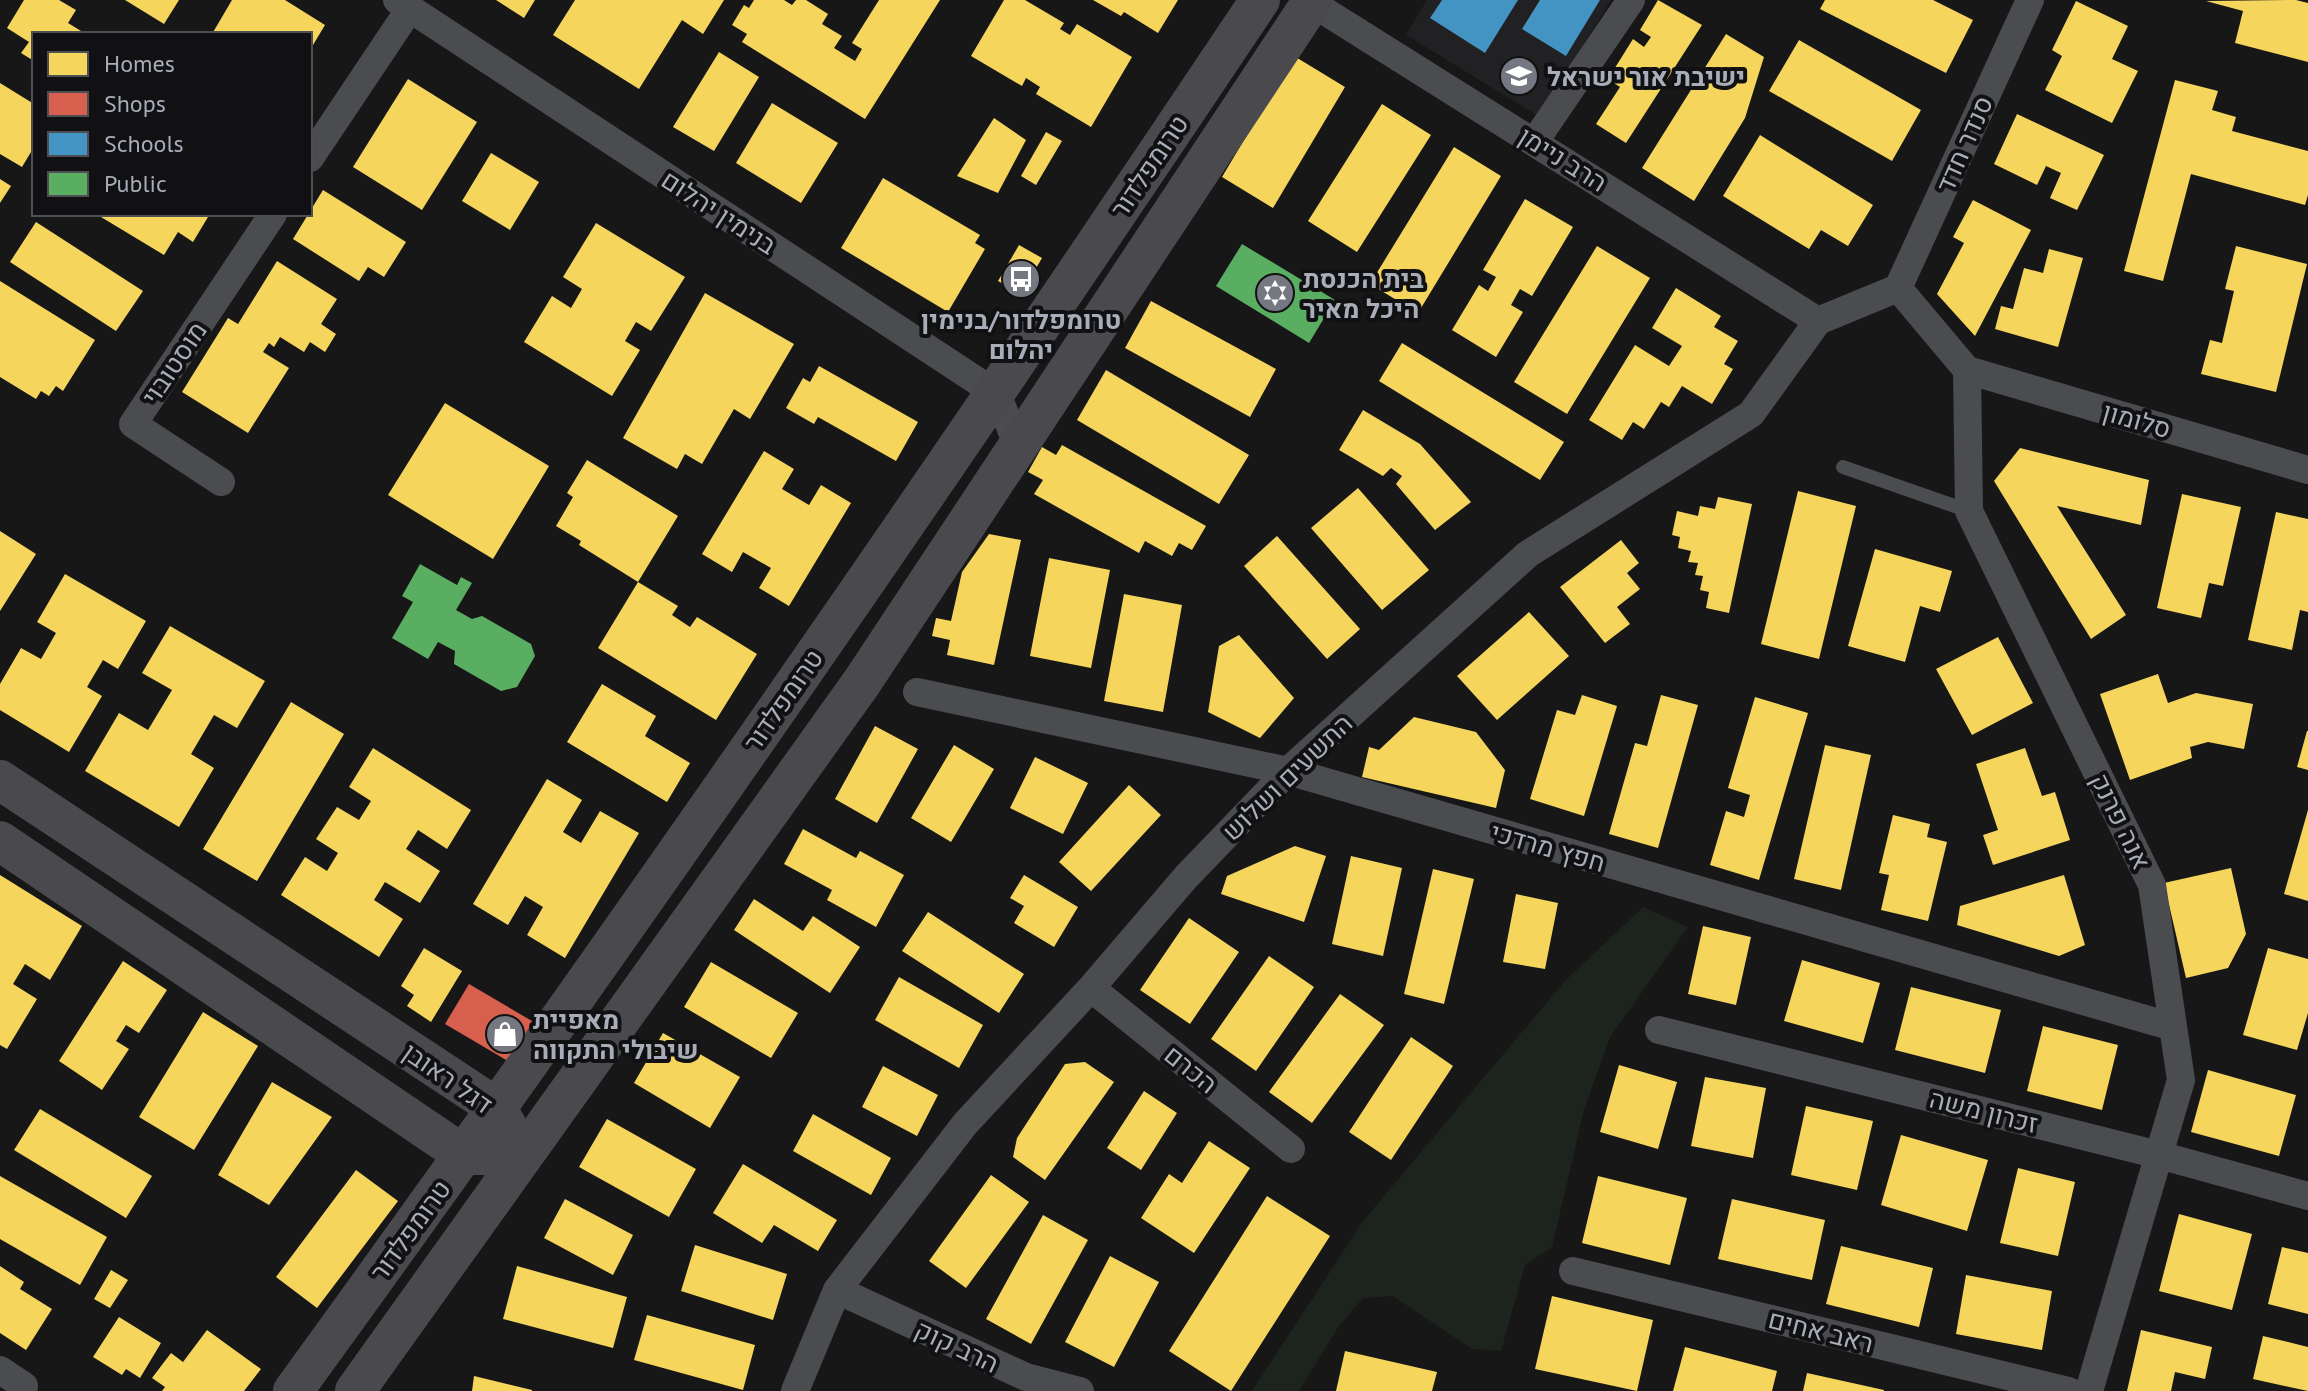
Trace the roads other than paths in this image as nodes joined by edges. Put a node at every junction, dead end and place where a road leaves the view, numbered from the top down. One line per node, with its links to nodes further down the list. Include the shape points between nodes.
1 (1260, 0): 12 (main road, טרומפלדור)
2 (1631, 0): 6 (street)
3 (2030, 0): 9 (street, סנדר חדד)
4 (1311, 1): 6 (street, הרב ניימן); 13 (main road, טרומפלדור)
5 (403, 5): 7 (street); 12 (street, בנימין יהלום)
6 (1535, 141): 10 (street, הרב ניימן)
7 (312, 155)
8 (272, 216): 16 (street, מוסטובוי, via 133,424)
9 (1898, 288): 10 (street); 11 (street)
10 (1818, 321): 19 (street, התשעים ושלוש, via 1751,414 1528,554)
11 (1967, 370): 15 (street, סלומון); 17 (street, אנה פרנק)
12 (997, 394): 13 (street); 25 (main road, טרומפלדור)
13 (1017, 444): 29 (main road, טרומפלדור, via 862,682)
14 (1843, 467): 17 (lane)
15 (2308, 470)
16 (221, 482)
17 (1969, 511): 23 (street, אנה פרנק, via 2152,885)
18 (917, 692): 19 (street, חפץ מרדכי)
19 (1288, 771): 22 (street, התשעים ושלוש, via 1186,877); 23 (street, חפץ מרדכי)
20 (0, 780): 25 (main road, דגל ראובן)
21 (0, 841): 27 (main road, דגל ראובן)
22 (1091, 988): 26 (street, הכרם); 32 (street, התשעים ושלוש, via 965,1124)
23 (2173, 1027): 28 (street, אנה פרנק, via 2181,1080)
24 (1659, 1030): 28 (street, זכרון משה)
25 (497, 1108): 27 (main road, טרומפלדור); 29 (main road, דגל ראובן)
26 (1291, 1149)
27 (464, 1155): 29 (main road, דגל ראובן); 35 (main road, טרומפלדור)
28 (2159, 1155): 30 (street, זכרון משה); 40 (street, אנה פרנק)
29 (523, 1156): 36 (main road, טרומפלדור)
30 (2308, 1196)
31 (1573, 1271): 39 (street, ראב אחים)
32 (837, 1290): 37 (street, התשעים ושלוש); 38 (street, הרב קוק, via 1026,1377)
33 (0, 1370): 34 (street)
34 (24, 1386)
35 (293, 1391)
36 (355, 1391)
37 (795, 1391)
38 (1080, 1391)
39 (2069, 1391)
40 (2089, 1391)

